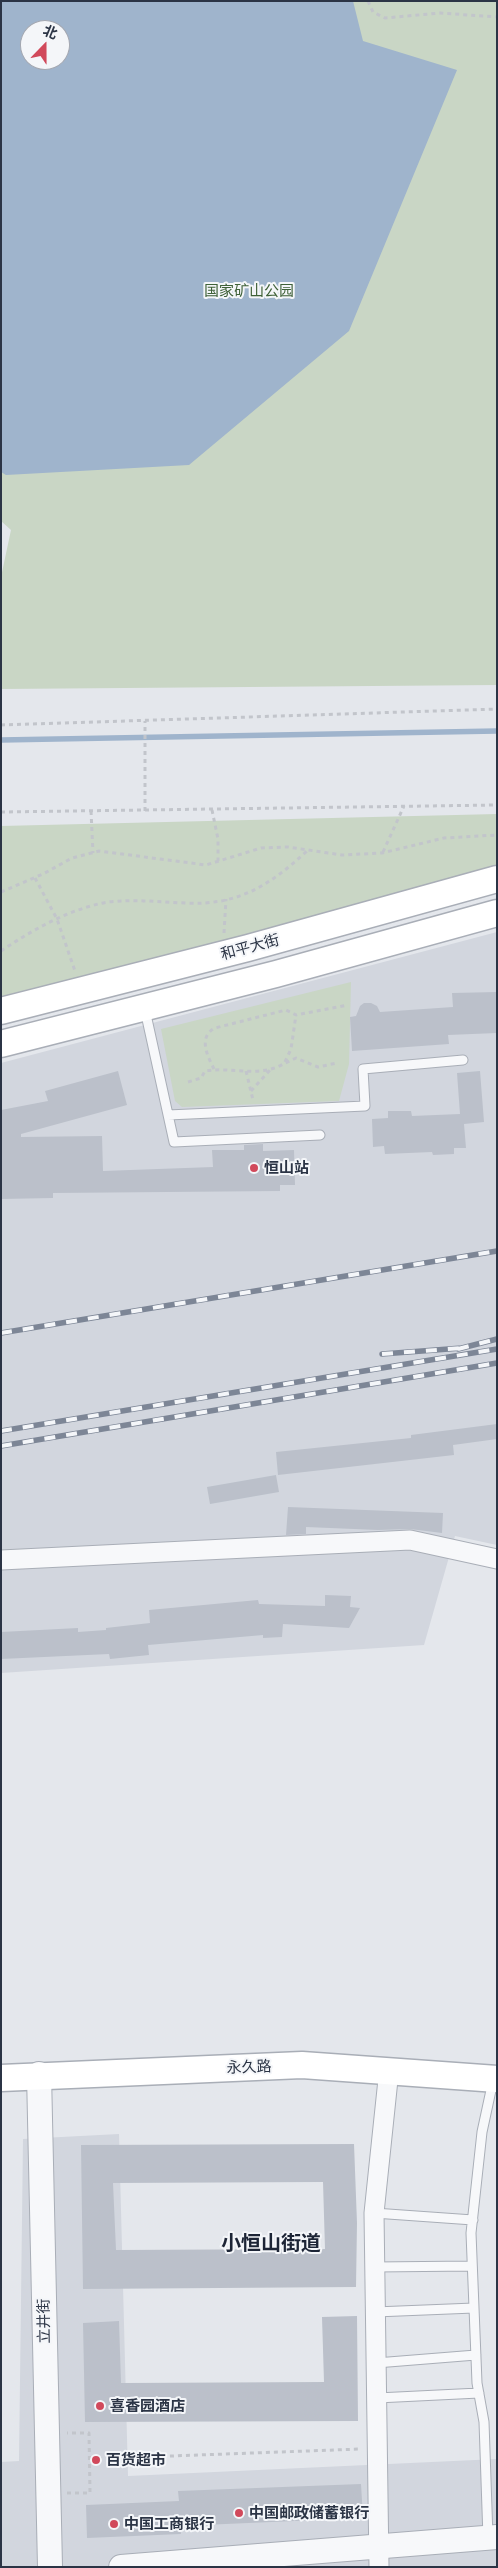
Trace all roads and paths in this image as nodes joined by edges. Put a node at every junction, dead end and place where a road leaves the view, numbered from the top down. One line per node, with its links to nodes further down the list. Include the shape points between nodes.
1 (368, 1): 2 (path, via 373,12 385,18 440,12)
2 (497, 17)
3 (497, 709): 4 (path)
4 (146, 721): 5 (path); 11 (path)
5 (1, 725)
6 (497, 805): 7 (path)
7 (404, 806): 8 (path); 15 (path)
8 (212, 810): 11 (path); 16 (path, via 218,839)
9 (91, 811): 10 (path); 11 (path); 14 (path)
10 (1, 812)
11 (145, 812)
12 (497, 835): 15 (path, via 444,838)
13 (307, 850): 15 (path, via 342,855); 16 (path, via 261,848); 20 (path, via 280,876 247,894)
14 (93, 853): 16 (path, via 206,864); 17 (path, via 72,858)
15 (383, 853)
16 (218, 861)
17 (35, 878): 19 (path); 22 (path)
18 (497, 880): 24 (main road, 和平大街)
19 (1, 892)
20 (226, 899): 22 (path, via 187,904 152,900 108,902); 24 (path)
21 (497, 913): 27 (main road)
22 (57, 919): 23 (path); 25 (path)
23 (1, 951)
24 (222, 954): 25 (main road, 和平大街)
25 (82, 990): 28 (main road, 和平大街)
26 (348, 1004): 29 (path)
27 (145, 1007): 30 (main road); 40 (lane)
28 (1, 1011)
29 (296, 1015): 32 (path, via 292,1049); 34 (path, via 286,1010 208,1032 205,1040)
30 (1, 1044)
31 (463, 1060): 39 (lane, via 363,1069 365,1106)
32 (285, 1062): 33 (path, via 296,1058 318,1067); 35 (path)
33 (337, 1063)
34 (214, 1069): 36 (path); 37 (path)
35 (271, 1069): 36 (path); 38 (path)
36 (246, 1072): 38 (path)
37 (188, 1082)
38 (251, 1091): 39 (path)
39 (256, 1111): 40 (lane)
40 (168, 1115): 41 (lane, via 174,1142)
41 (320, 1135)
42 (497, 1559): 43 (street, via 410,1540)
43 (1, 1560)
44 (389, 2070): 45 (main road, 永久路, via 302,2065); 47 (main road, 永久路); 48 (street)
45 (39, 2074): 46 (main road, 永久路); 64 (street, 立井街)
46 (1, 2078)
47 (495, 2079): 49 (lane, via 482,2132)
48 (374, 2212): 49 (lane); 51 (street)
49 (473, 2220): 50 (lane)
50 (472, 2266): 51 (lane); 52 (lane)
51 (375, 2268): 53 (street)
52 (474, 2308): 53 (lane); 54 (lane)
53 (375, 2312): 55 (street)
54 (476, 2355): 55 (lane); 56 (lane)
55 (376, 2363): 57 (street)
56 (478, 2392): 57 (lane); 62 (lane, via 484,2422)
57 (376, 2398): 59 (street)
58 (89, 2433): 60 (path)
59 (377, 2449): 60 (path); 63 (street)
60 (90, 2459): 61 (path)
61 (90, 2493)
62 (492, 2538): 63 (street)
63 (378, 2557): 65 (street)
64 (50, 2567)
65 (121, 2567)

